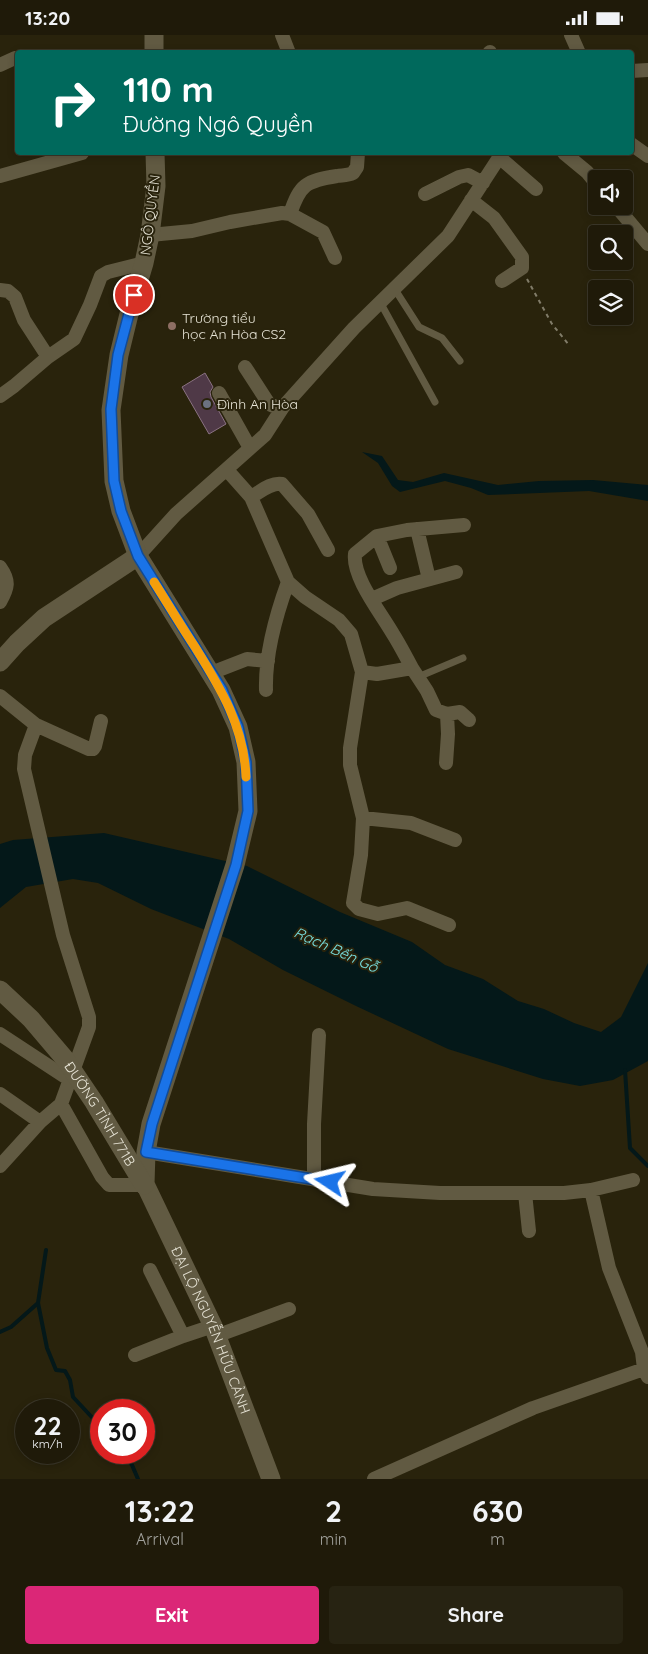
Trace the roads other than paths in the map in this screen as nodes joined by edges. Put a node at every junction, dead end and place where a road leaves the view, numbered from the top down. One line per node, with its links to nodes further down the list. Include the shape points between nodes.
1 (154, 35): 4 (street)
2 (282, 35): 5 (street)
3 (571, 35): 6 (street)
4 (154, 50)
5 (288, 50)
6 (578, 50)
7 (15, 58): 8 (street)
8 (0, 65)
9 (648, 69): 10 (street)
10 (634, 71)
11 (634, 147): 17 (street)
12 (69, 155): 19 (street)
13 (156, 155): 26 (street, NGÔ QUYỀN)
14 (358, 155): 24 (street, via 353,173 318,179 300,189)
15 (501, 155): 20 (street); 21 (street)
16 (566, 155): 18 (street)
17 (648, 155)
18 (588, 173)
19 (0, 176)
20 (482, 183): 22 (street, via 468,175); 23 (street)
21 (536, 189)
22 (424, 194)
23 (471, 200): 30 (street, via 494,218 522,257 522,268); 31 (street, via 448,236)
24 (290, 214): 26 (street); 28 (street, via 323,232)
25 (624, 215): 27 (street)
26 (150, 235): 29 (street, NGÔ QUYỀN)
27 (648, 244)
28 (335, 258)
29 (144, 263): 34 (street, via 101,276 74,339); 48 (street, NGÔ QUYỀN, via 118,355 111,409 114,481)
30 (502, 281)
31 (394, 288): 33 (street); 35 (lane, via 419,327 442,338)
32 (0, 290): 34 (street, via 15,297 24,321)
33 (380, 302): 39 (lane); 40 (street)
34 (48, 357): 38 (street)
35 (460, 361)
36 (245, 367): 40 (street, via 269,404)
37 (218, 393): 41 (street)
38 (0, 396)
39 (434, 401)
40 (283, 407): 41 (street, via 265,435)
41 (250, 448): 42 (street)
42 (227, 469): 43 (street); 48 (street, via 176,514)
43 (251, 497): 47 (street, via 277,483 282,484 308,514); 53 (street)
44 (464, 525): 45 (street)
45 (417, 529): 46 (street); 52 (street)
46 (377, 536): 50 (street); 54 (street, via 355,554 354,561)
47 (328, 550)
48 (138, 556): 58 (street, via 44,618); 61 (street, NGÔ QUYỀN)
49 (0, 567): 55 (street, via 7,585)
50 (390, 568)
51 (456, 572): 52 (street)
52 (429, 579): 54 (street)
53 (288, 582): 57 (street, via 278,610); 59 (street, via 345,625 351,634)
54 (372, 599): 60 (street)
55 (0, 602)
56 (463, 658): 60 (lane)
57 (268, 661): 61 (street, via 248,659); 62 (street)
58 (0, 662)
59 (362, 671): 60 (street, via 377,674); 69 (street, via 350,765)
60 (415, 672): 64 (street, via 436,710)
61 (211, 673): 72 (street, NGÔ QUYỀN, via 238,727 246,762 248,811 236,865)
62 (266, 690)
63 (0, 696): 67 (street)
64 (447, 714): 65 (street, via 460,712); 68 (street)
65 (469, 720)
66 (101, 721): 67 (street, via 93,749)
67 (36, 725): 76 (street, via 25,755 24,769 63,935 89,1017 89,1027)
68 (446, 763)
69 (363, 818): 70 (street, via 411,823); 71 (street, via 355,907 378,914 407,908)
70 (454, 841)
71 (449, 925)
72 (197, 985): 80 (street, ĐƯỜNG TỈNH 771B)
73 (0, 990): 76 (street, ĐƯỜNG TỈNH 771B, via 48,1039)
74 (0, 1034): 76 (street)
75 (319, 1035): 82 (street)
76 (72, 1075): 78 (street); 84 (street, ĐƯỜNG TỈNH 771B, via 94,1102)
77 (0, 1095): 79 (street)
78 (61, 1103): 79 (street); 84 (street, via 109,1185)
79 (40, 1122): 81 (street)
80 (146, 1152): 82 (street); 84 (street, ĐƯỜNG TỈNH 771B)
81 (0, 1166)
82 (314, 1179): 86 (street, via 373,1189)
83 (633, 1180): 85 (street)
84 (144, 1185): 90 (street, ĐẠI LỘ NGUYỄN HỮU CẢNH)
85 (591, 1190): 86 (street); 93 (street, via 609,1268 642,1352)
86 (525, 1193): 87 (street)
87 (529, 1231)
88 (150, 1270): 91 (street)
89 (289, 1309): 90 (street)
90 (214, 1331): 91 (street); 94 (street, ĐẠI LỘ NGUYỄN HỮU CẢNH)
91 (183, 1336): 92 (street)
92 (135, 1355)
93 (646, 1373): 95 (street, via 533,1408)
94 (271, 1479)
95 (374, 1479)

